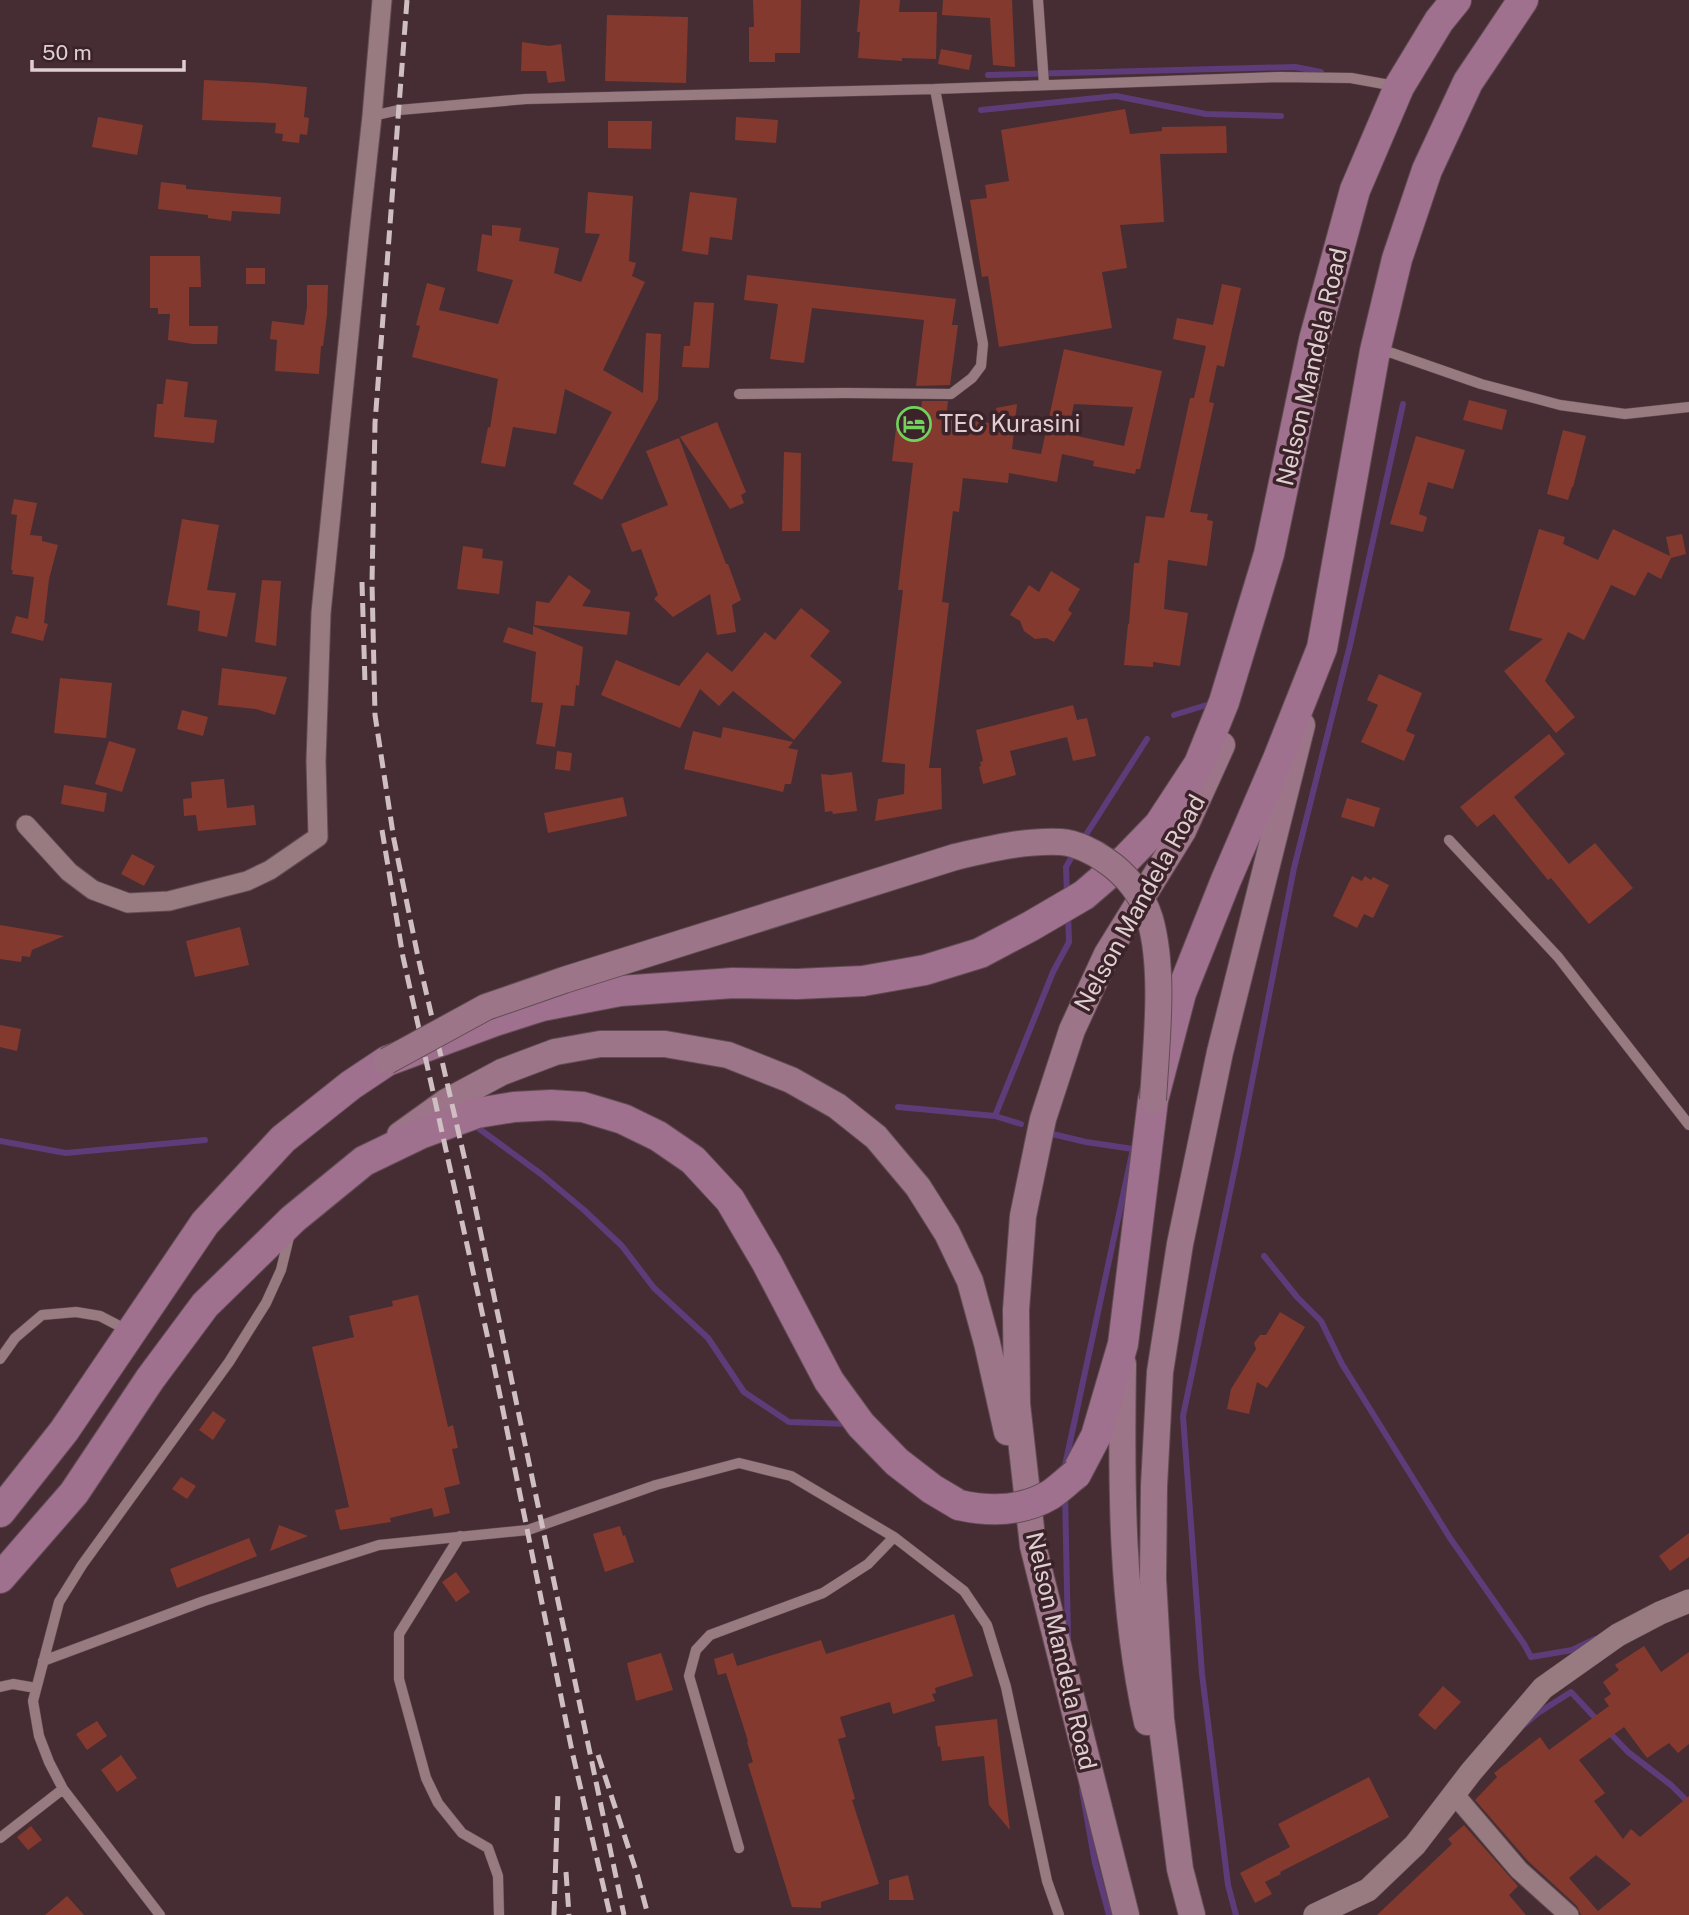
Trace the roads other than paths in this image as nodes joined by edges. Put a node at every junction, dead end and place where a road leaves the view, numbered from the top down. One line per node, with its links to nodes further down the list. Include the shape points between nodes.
1 (382, 0): 8 (street)
2 (1038, 0): 5 (lane)
3 (1456, 0): 6 (main road, Nelson Mandela Road)
4 (1524, 0): 9 (main road, via 1468,82 1426,170 1397,259)
5 (1044, 84): 6 (lane, via 1279,77 1351,78); 7 (lane)
6 (1399, 87): 12 (main road, Nelson Mandela Road, via 1355,190 1314,340)
7 (935, 89): 8 (lane, via 526,99); 10 (lane, via 983,344 981,366 951,394)
8 (372, 116): 14 (street, via 321,613 318,837 247,881 169,901 128,903 93,890 69,872)
9 (1375, 351): 11 (lane, via 1560,405 1625,414); 13 (main road)
10 (738, 394)
11 (1689, 407)
12 (1269, 554): 16 (main road, via 1224,702 1199,764 1159,825 1127,858 1084,895 1042,920 979,953 925,970 863,981 620,991 542,1006); 27 (main road, Nelson Mandela Road, via 1221,748 1184,831 1107,954 1072,1030 1043,1119 1023,1216 1016,1310 1017,1404)
13 (1322, 648): 17 (main road, via 1181,993); 37 (main road, via 1220,1052 1180,1244 1160,1372 1153,1579 1161,1719)
14 (26, 825)
15 (1448, 840): 18 (lane, via 1558,957)
16 (387, 1061): 17 (main road, bridge, via 485,1007 564,979 955,857 1064,842 1114,866 1135,887 1150,917 1158,981); 21 (main road, via 284,1139 205,1223)
17 (1153, 1100): 22 (main road)
18 (1689, 1125)
19 (364, 1161): 20 (main road); 22 (main road, bridge, via 477,1113 514,1107 583,1107 658,1136 693,1160 730,1200 830,1381 861,1425 897,1462 959,1505 1006,1510 1029,1504 1076,1474 1096,1436); 27 (main road, via 446,1102 502,1072 555,1052 600,1044 665,1044 729,1055 791,1080 837,1106 876,1137 918,1186 970,1281)
20 (293, 1219): 28 (main road, via 205,1305 74,1493); 30 (lane, via 281,1270 266,1303 229,1362 82,1565 59,1602)
21 (131, 1332): 23 (lane, via 100,1316 76,1312 42,1315 15,1338); 24 (main road, via 64,1431)
22 (1123, 1344): 37 (main road, via 1125,1580 1142,1701)
23 (0, 1359)
24 (0, 1512)
25 (460, 1536): 26 (lane, via 528,1530 656,1485 739,1463 791,1476); 30 (lane, via 379,1545 204,1601); 40 (lane, via 399,1633 399,1679 426,1778 438,1803 462,1833 488,1848 498,1876)
26 (894, 1537): 36 (lane, via 868,1564 823,1593 710,1635 696,1650 689,1676); 41 (lane, via 964,1591 987,1625 1006,1687 1047,1881)
27 (1032, 1546): 42 (main road, Nelson Mandela Road)
28 (0, 1578)
29 (1689, 1601): 34 (street, via 1618,1636 1543,1688)
30 (43, 1661): 32 (lane)
31 (0, 1687): 32 (lane)
32 (36, 1688): 33 (lane, via 33,1701 39,1736)
33 (63, 1789): 35 (lane); 39 (lane)
34 (1454, 1794): 38 (street, via 1415,1845 1368,1889); 44 (street, via 1519,1870)
35 (0, 1838)
36 (739, 1848)
37 (1180, 1869): 43 (main road)
38 (1325, 1913)
39 (160, 1915)
40 (499, 1915)
41 (1059, 1915)
42 (1126, 1915)
43 (1192, 1915)
44 (1569, 1915)

